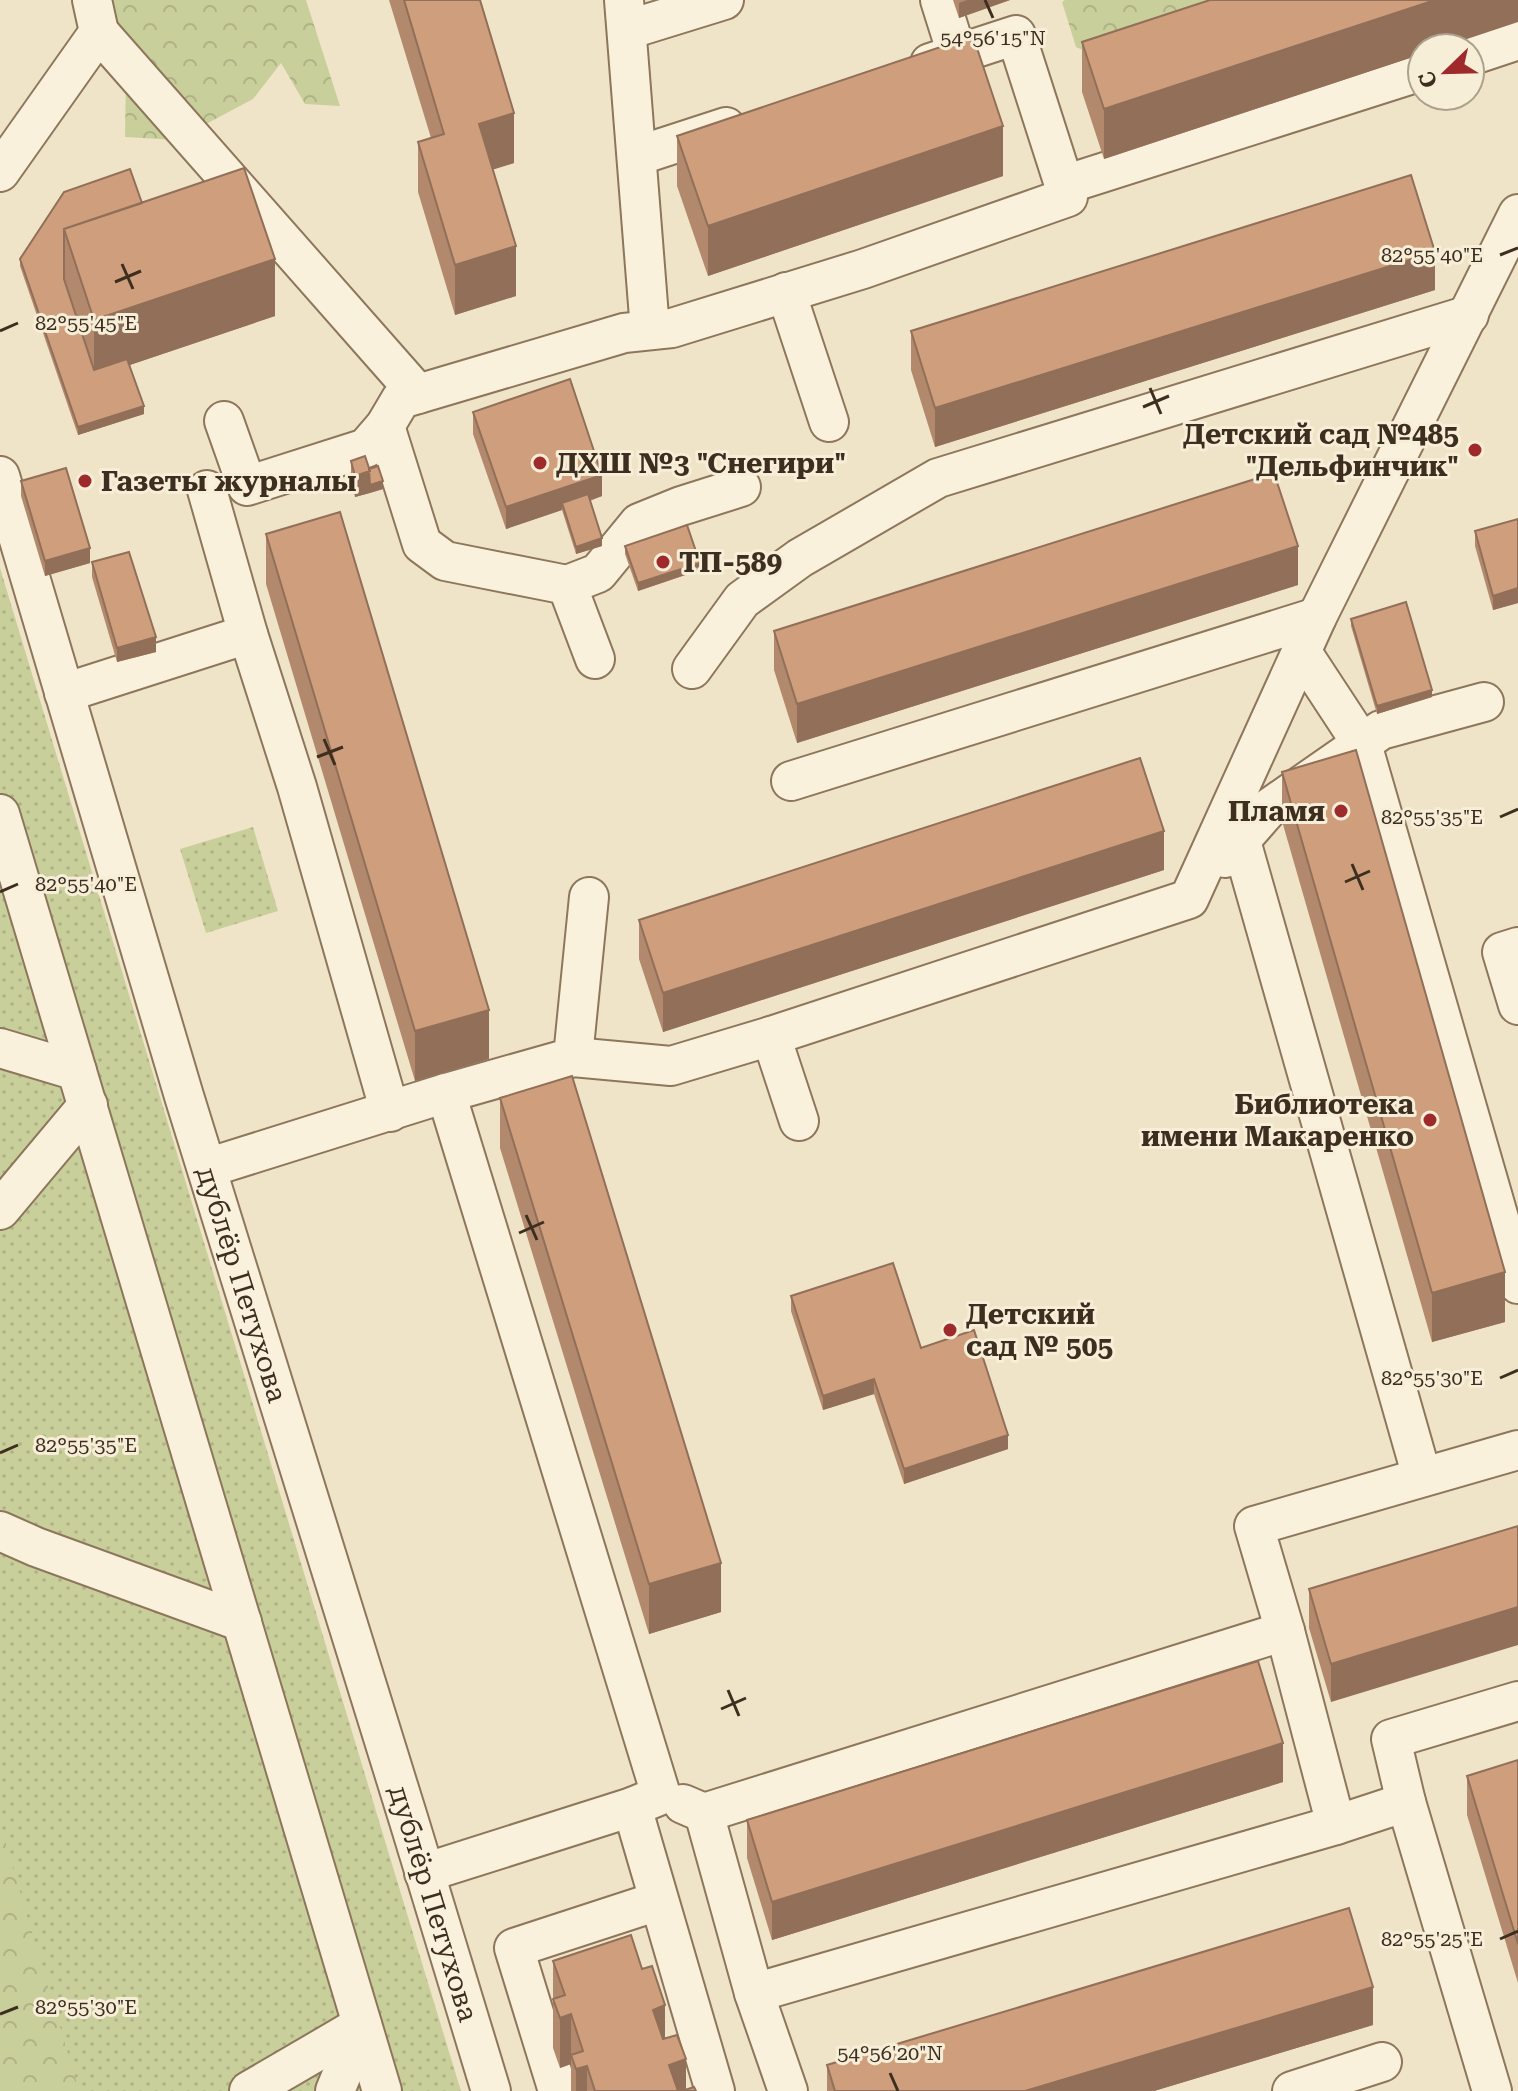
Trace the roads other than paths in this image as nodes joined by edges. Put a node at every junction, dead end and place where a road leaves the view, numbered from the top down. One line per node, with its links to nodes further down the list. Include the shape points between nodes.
1 (724, 0): 3 (street)
2 (940, 0): 7 (street)
3 (625, 15): 11 (street)
4 (95, 16): 12 (street); 18 (street)
5 (1518, 40): 6 (street)
6 (1486, 51)
7 (957, 54): 8 (street); 13 (street, via 1016,35)
8 (899, 73)
9 (1406, 76): 13 (street)
10 (752, 119): 11 (street)
11 (637, 156): 17 (street)
12 (0, 172)
13 (1064, 185): 15 (street, via 1068,197)
14 (1518, 214): 16 (street)
15 (786, 292): 17 (street); 20 (street)
16 (1469, 315): 26 (street); 30 (street, via 938,478 800,558 742,600)
17 (650, 330): 18 (street, via 624,333)
18 (418, 394): 21 (street, via 401,399)
19 (224, 421): 23 (street)
20 (829, 422)
21 (385, 426): 23 (street, via 366,448); 25 (street, via 427,509 422,544 445,561)
22 (0, 476): 31 (street, дублёр Петухова)
23 (247, 486): 27 (street, via 195,494)
24 (741, 487): 25 (street, via 639,523 598,573)
25 (567, 585): 29 (street)
26 (1317, 617): 28 (street); 34 (street)
27 (248, 634): 31 (street); 46 (street)
28 (1301, 651): 33 (street); 38 (street)
29 (595, 659)
30 (692, 669)
31 (64, 693): 48 (street, дублёр Петухова)
32 (1484, 702): 33 (street, via 1381,730)
33 (1362, 744): 36 (street, via 1269,808); 50 (street)
34 (791, 781)
35 (0, 814): 44 (street)
36 (1241, 841): 38 (street); 52 (street)
37 (589, 897): 43 (street)
38 (1189, 899): 41 (street)
39 (1518, 947): 40 (street, via 1502,952)
40 (1518, 1005)
41 (771, 1036): 43 (street, via 671,1066); 47 (street)
42 (0, 1048): 44 (street)
43 (573, 1057): 45 (street)
44 (82, 1088): 49 (street); 54 (street)
45 (446, 1093): 46 (street); 57 (street)
46 (390, 1112): 48 (street)
47 (799, 1121)
48 (207, 1168): 61 (street, дублёр Петухова)
49 (0, 1210)
50 (1518, 1284)
51 (1518, 1450): 52 (street)
52 (1422, 1477): 55 (street, via 1254,1526)
53 (0, 1531): 54 (street)
54 (242, 1622): 64 (street)
55 (1285, 1631): 59 (street); 60 (street)
56 (1518, 1701): 58 (street, via 1391,1739)
57 (646, 1801): 59 (street); 61 (street); 62 (street)
58 (1406, 1802): 60 (street); 74 (street)
59 (704, 1813): 63 (street)
60 (1336, 1825): 63 (street)
61 (424, 1873): 69 (street, дублёр Петухова)
62 (658, 1901): 70 (street, via 514,1948); 71 (street)
63 (754, 1993): 72 (street)
64 (362, 2025): 66 (street); 67 (street); 68 (street)
65 (1382, 2062): 73 (street)
66 (249, 2091)
67 (335, 2091)
68 (382, 2091)
69 (491, 2091)
70 (558, 2091)
71 (715, 2091)
72 (788, 2091)
73 (1292, 2091)
74 (1492, 2091)

